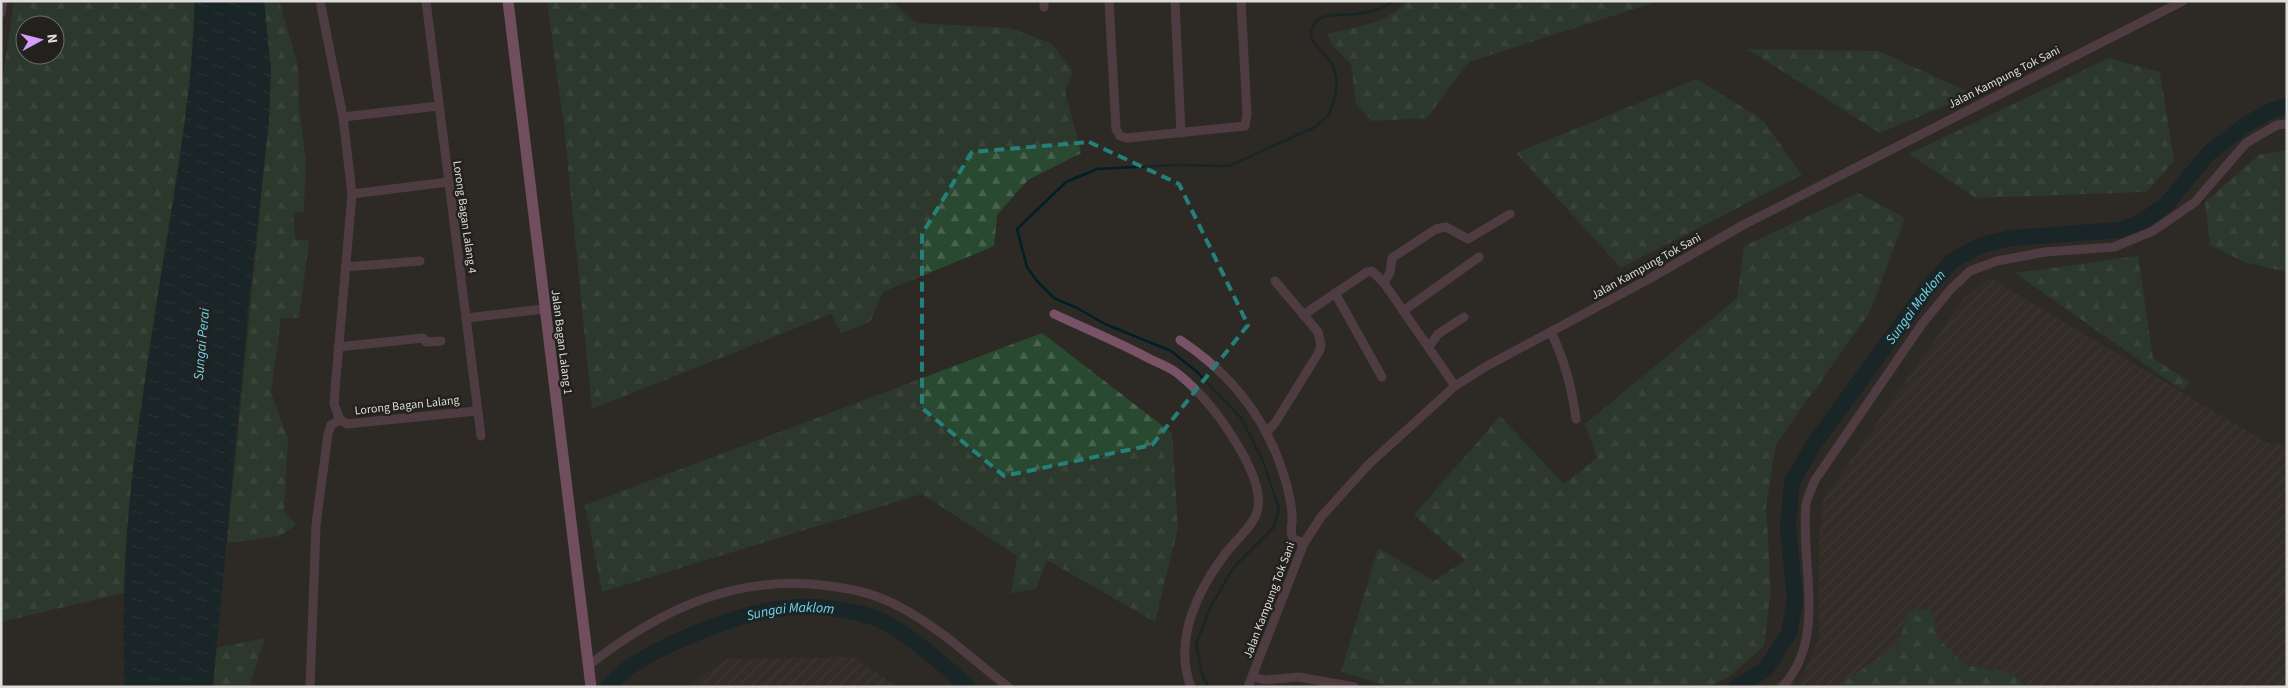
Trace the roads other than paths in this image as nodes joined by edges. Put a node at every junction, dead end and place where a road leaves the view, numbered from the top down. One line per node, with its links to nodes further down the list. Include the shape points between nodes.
1 (3, 1): 9 (street)
2 (320, 1): 11 (street)
3 (426, 1): 10 (street, Lorong Bagan Lalang 4)
4 (508, 1): 23 (main road, Jalan Bagan Lalang 1)
5 (1109, 1): 13 (street, via 1116,129 1120,136 1127,138)
6 (1175, 1): 13 (street)
7 (1241, 1): 13 (street, via 1245,126)
8 (2183, 1): 29 (street, Jalan Kampung Tok Sani, via 1745,224)
9 (1, 13)
10 (438, 106): 11 (street); 14 (street, Lorong Bagan Lalang 4)
11 (343, 117): 15 (street)
12 (2287, 124): 50 (street, via 2246,143 2195,202 2153,232 2114,247 2045,252 1997,261 1970,271 1950,290 1922,324 1815,480 1806,503 1804,538 1809,605 1806,641 1792,676)
13 (1181, 134)
14 (448, 182): 15 (street); 28 (street, Lorong Bagan Lalang 4)
15 (352, 194): 19 (street)
16 (1510, 214): 21 (street, via 1468,239 1446,227 1436,229 1392,258)
17 (1478, 257): 24 (street)
18 (420, 261): 19 (street)
19 (346, 267): 32 (street)
20 (1275, 281): 26 (street)
21 (1384, 283): 22 (street, via 1372,271); 24 (street)
22 (1334, 293): 26 (street); 34 (street)
23 (544, 308): 28 (street); 42 (main road, Jalan Bagan Lalang 1)
24 (1403, 311): 33 (street)
25 (1054, 314): 47 (street, via 1175,372 1230,430 1258,487 1257,514 1224,554 1191,617 1184,644 1184,662)
26 (1303, 315): 39 (street, via 1318,332 1319,352)
27 (1464, 317): 33 (street, via 1438,334)
28 (466, 318): 36 (street, Lorong Bagan Lalang 4)
29 (1551, 332): 35 (street, Jalan Kampung Tok Sani); 37 (street, via 1573,391)
30 (1180, 340): 39 (street, via 1219,369 1255,412)
31 (441, 341): 32 (street, via 426,342 423,338)
32 (338, 347): 38 (street, via 334,404)
33 (1429, 347): 35 (street)
34 (1382, 377)
35 (1455, 386): 41 (street, Jalan Kampung Tok Sani, via 1369,464 1321,517)
36 (476, 410): 38 (street, Lorong Bagan Lalang, via 347,424); 40 (street, Lorong Bagan Lalang 4)
37 (1576, 419)
38 (340, 420): 44 (street, via 331,425 328,434 316,525)
39 (1267, 432): 41 (street, via 1290,497 1290,534 1292,539)
40 (481, 436)
41 (1304, 543): 43 (street, Jalan Kampung Tok Sani)
42 (589, 668): 45 (main road, Jalan Bagan Lalang 1); 46 (street, via 639,631 705,596 759,584 806,582 861,590 898,606 951,640)
43 (1253, 677): 48 (street, Jalan Kampung Tok Sani); 49 (street, via 1265,680 1299,677)
44 (310, 687)
45 (591, 687)
46 (1008, 687)
47 (1191, 687)
48 (1248, 687)
49 (1354, 687)
50 (1782, 687)

